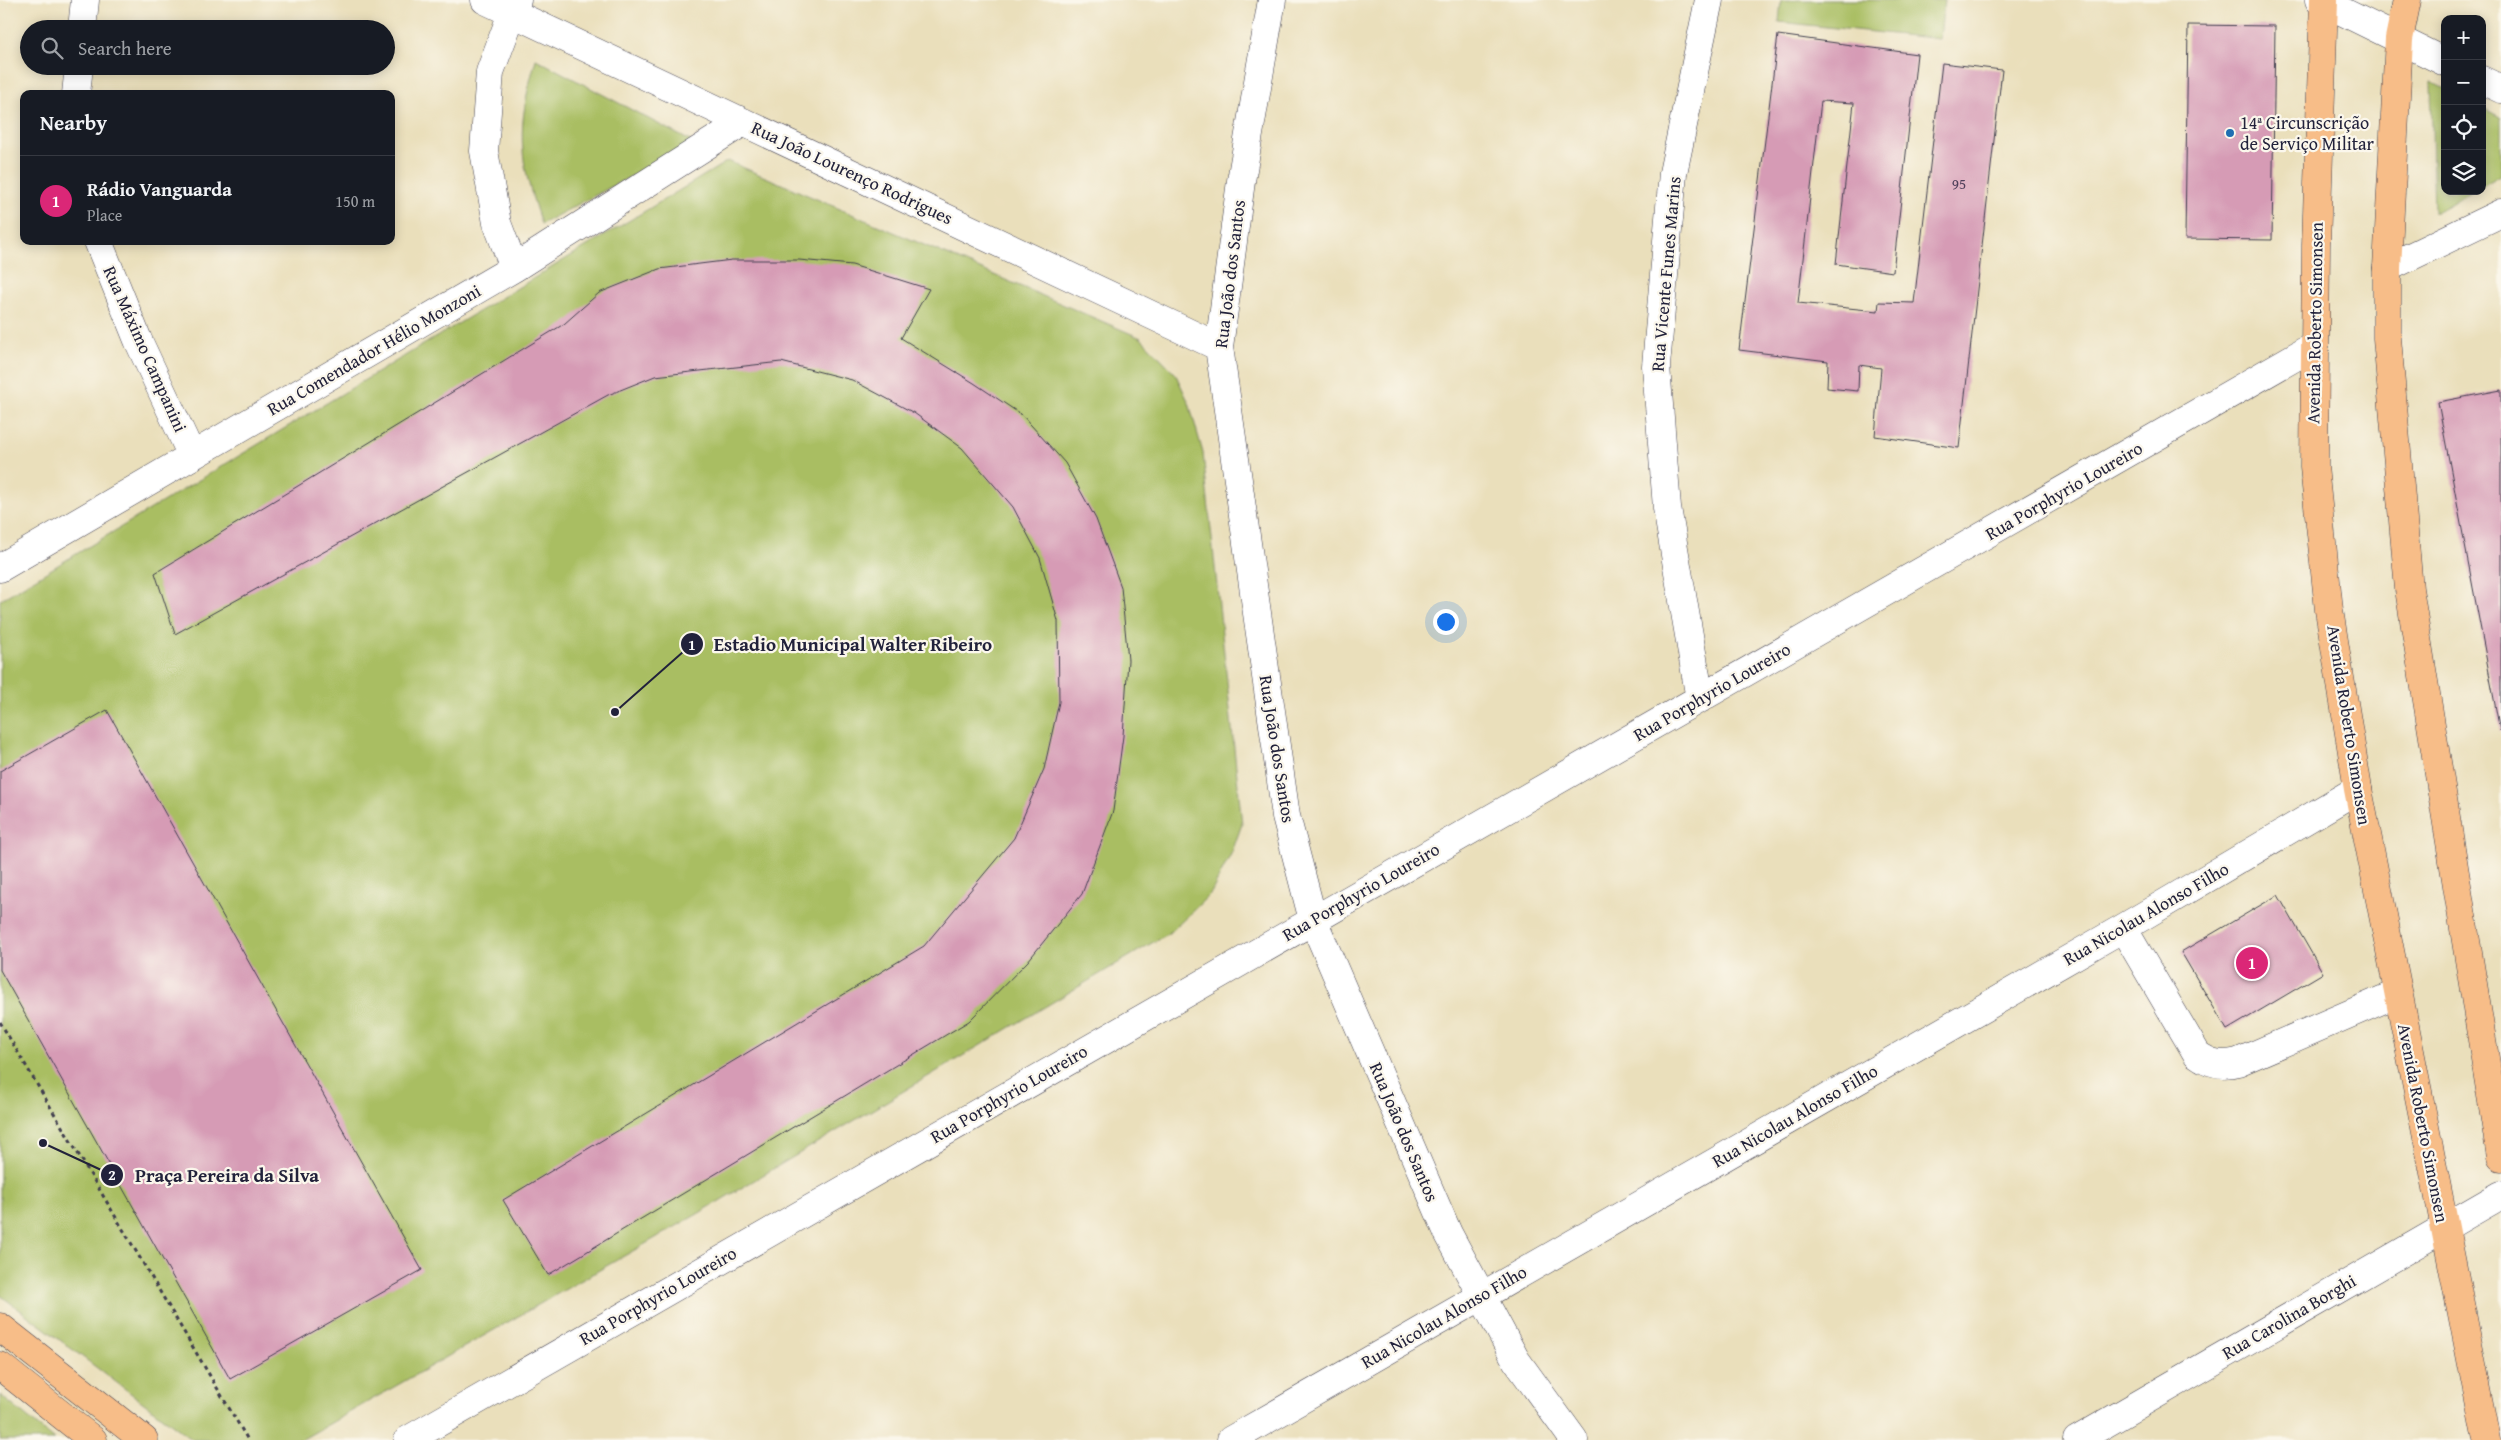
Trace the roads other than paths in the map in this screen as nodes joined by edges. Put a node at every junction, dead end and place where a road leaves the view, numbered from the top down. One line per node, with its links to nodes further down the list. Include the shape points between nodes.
1 (85, 0): 8 (street)
2 (485, 0): 7 (street, Rua João Lourenço Rodrigues)
3 (1272, 0): 21 (street, Rua João dos Santos, via 1241,181)
4 (1709, 0): 24 (street, Rua Vicente Funes Marins, via 1673,173 1656,366 1667,508)
5 (2407, 0): 9 (main road)
6 (2322, 1): 9 (street); 20 (main road, Avenida Roberto Simonsen)
7 (514, 6): 15 (street, Rua João Lourenço Rodrigues); 18 (street, via 490,72 484,151 497,223)
8 (83, 20)
9 (2399, 39): 10 (street); 19 (main road)
10 (2441, 60)
11 (78, 75): 14 (street)
12 (2486, 82): 13 (street)
13 (2501, 89)
14 (76, 90)
15 (743, 122): 18 (street, Rua Comendador Hélio Monzoni); 21 (street, Rua João Lourenço Rodrigues)
16 (2501, 213): 19 (street)
17 (100, 245): 22 (street, Rua Máximo Campanini, via 138,340)
18 (514, 268): 22 (street, Rua Comendador Hélio Monzoni)
19 (2387, 268): 29 (main road, via 2388,338 2409,589)
20 (2314, 346): 24 (street, Rua Porphyrio Loureiro); 25 (main road, Avenida Roberto Simonsen, via 2314,467 2329,610)
21 (1219, 347): 26 (street, Rua João dos Santos, via 1286,816)
22 (192, 456): 23 (street, Rua Comendador Hélio Monzoni)
23 (0, 568)
24 (1700, 699): 26 (street, Rua Porphyrio Loureiro)
25 (2358, 789): 27 (street, Rua Nicolau Alonso Filho); 28 (main road, Avenida Roberto Simonsen)
26 (1313, 920): 32 (street, Rua João dos Santos, via 1448,1233); 37 (street, Rua Porphyrio Loureiro)
27 (2123, 928): 28 (street, via 2197,1054 2216,1064 2238,1062); 32 (street, Rua Nicolau Alonso Filho)
28 (2398, 992): 31 (main road, Avenida Roberto Simonsen)
29 (2501, 1157)
30 (2501, 1195): 31 (street, Rua Carolina Borghi)
31 (2444, 1226): 40 (street, Rua Carolina Borghi); 41 (main road, Avenida Roberto Simonsen)
32 (1482, 1296): 38 (street, Rua Nicolau Alonso Filho); 39 (street, Rua João dos Santos, via 1516,1360)
33 (0, 1327): 36 (main road)
34 (0, 1366): 35 (main road)
35 (93, 1440)
36 (144, 1440)
37 (408, 1440)
38 (1231, 1440)
39 (1574, 1440)
40 (2077, 1440)
41 (2487, 1440)

